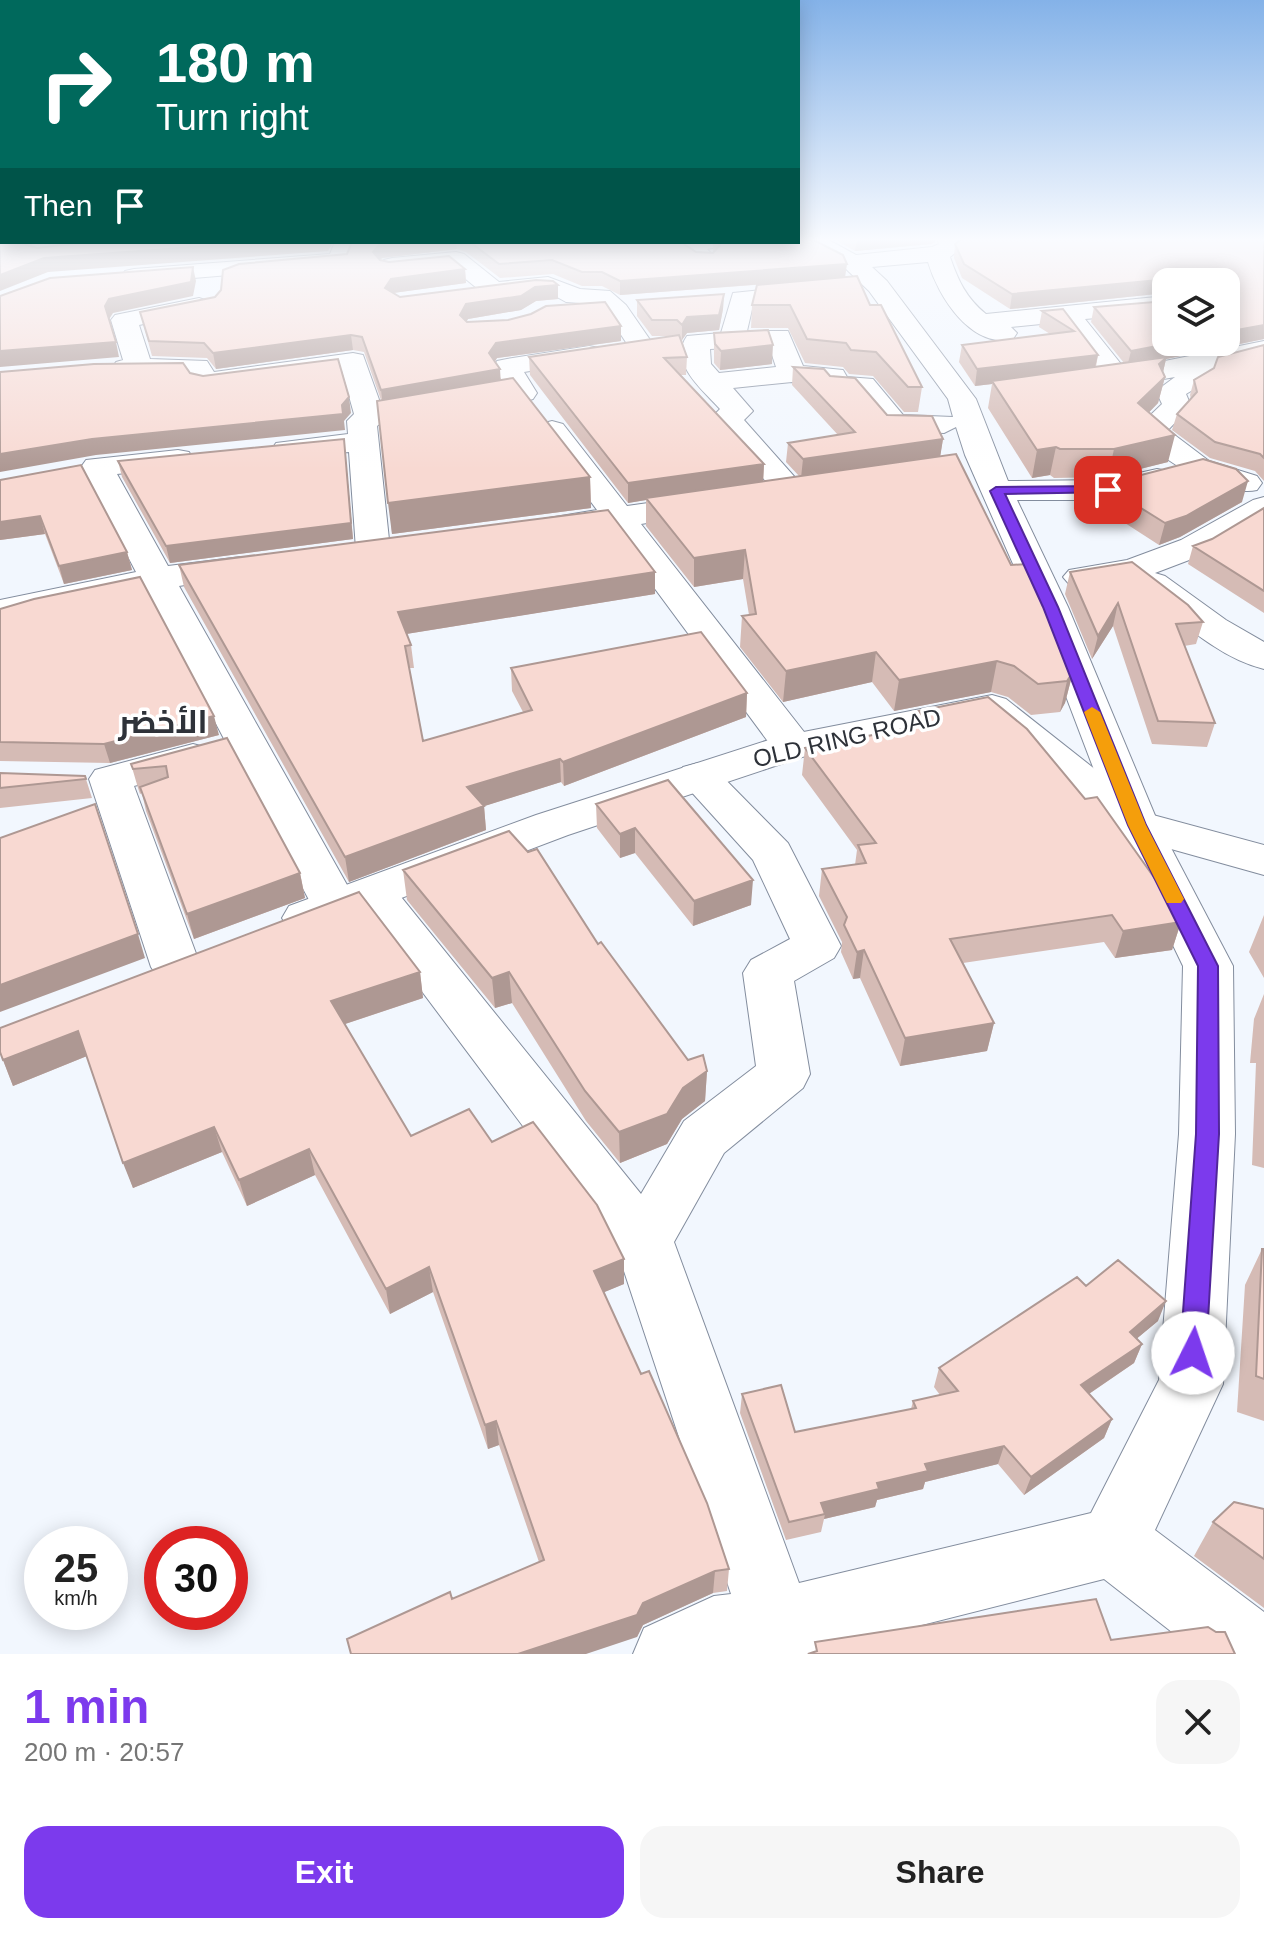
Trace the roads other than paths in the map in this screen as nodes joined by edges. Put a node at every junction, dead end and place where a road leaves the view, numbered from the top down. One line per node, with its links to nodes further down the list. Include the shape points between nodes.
1 (149, 315): 15 (street, via 124,320)
2 (619, 315): 12 (street)
3 (738, 315): 9 (street)
4 (893, 315): 22 (street)
5 (971, 315): 8 (street)
6 (1046, 315): 8 (street)
7 (1069, 315): 18 (street)
8 (980, 322): 10 (street)
9 (732, 340): 11 (street); 17 (street, via 779,337)
10 (1023, 340)
11 (696, 342): 12 (street); 19 (street, via 697,366)
12 (642, 347): 27 (street, via 507,367 508,396)
13 (1264, 349): 14 (street)
14 (1186, 366): 18 (street); 25 (street, via 1198,375 1170,391 1177,406 1150,430)
15 (139, 367): 16 (street); 21 (street, via 197,367 206,381 353,361)
16 (98, 368)
17 (792, 374): 19 (street); 22 (street, via 833,376 839,385 863,385 895,424)
18 (1118, 379): 20 (street)
19 (712, 382): 27 (street, via 738,411 726,418 776,495)
20 (1085, 384)
21 (378, 425): 23 (street); 29 (street)
22 (977, 440): 25 (street, via 1108,490); 33 (street)
23 (254, 452)
24 (207, 456): 32 (street, via 83,469)
25 (1198, 468): 26 (street, via 1242,480)
26 (1264, 504): 31 (street, via 1193,547)
27 (621, 517): 28 (street); 38 (street)
28 (526, 529)
29 (372, 549)
30 (265, 563): 32 (street)
31 (1134, 569): 33 (street); 36 (street)
32 (156, 578): 34 (street); 37 (street)
33 (1040, 585): 40 (street)
34 (0, 611)
35 (1187, 648): 36 (street)
36 (1261, 670)
37 (247, 743): 42 (street); 44 (street, via 94,779 156,975)
38 (793, 746): 39 (street, OLD RING ROAD); 40 (street, OLD RING ROAD, via 992,707)
39 (698, 776): 42 (street, OLD RING ROAD); 45 (street, via 772,853 817,946 768,973 784,1074 704,1137)
40 (1137, 825): 41 (street, OLD RING ROAD); 46 (street, via 1208,966 1207,1134 1191,1384)
41 (1264, 860)
42 (354, 900): 43 (street, OLD RING ROAD); 45 (street)
43 (263, 934)
44 (220, 951)
45 (644, 1241): 47 (street)
46 (1113, 1542): 47 (street); 49 (street)
47 (778, 1625): 48 (street, via 714,1632)
48 (670, 1654)
49 (1259, 1654)

